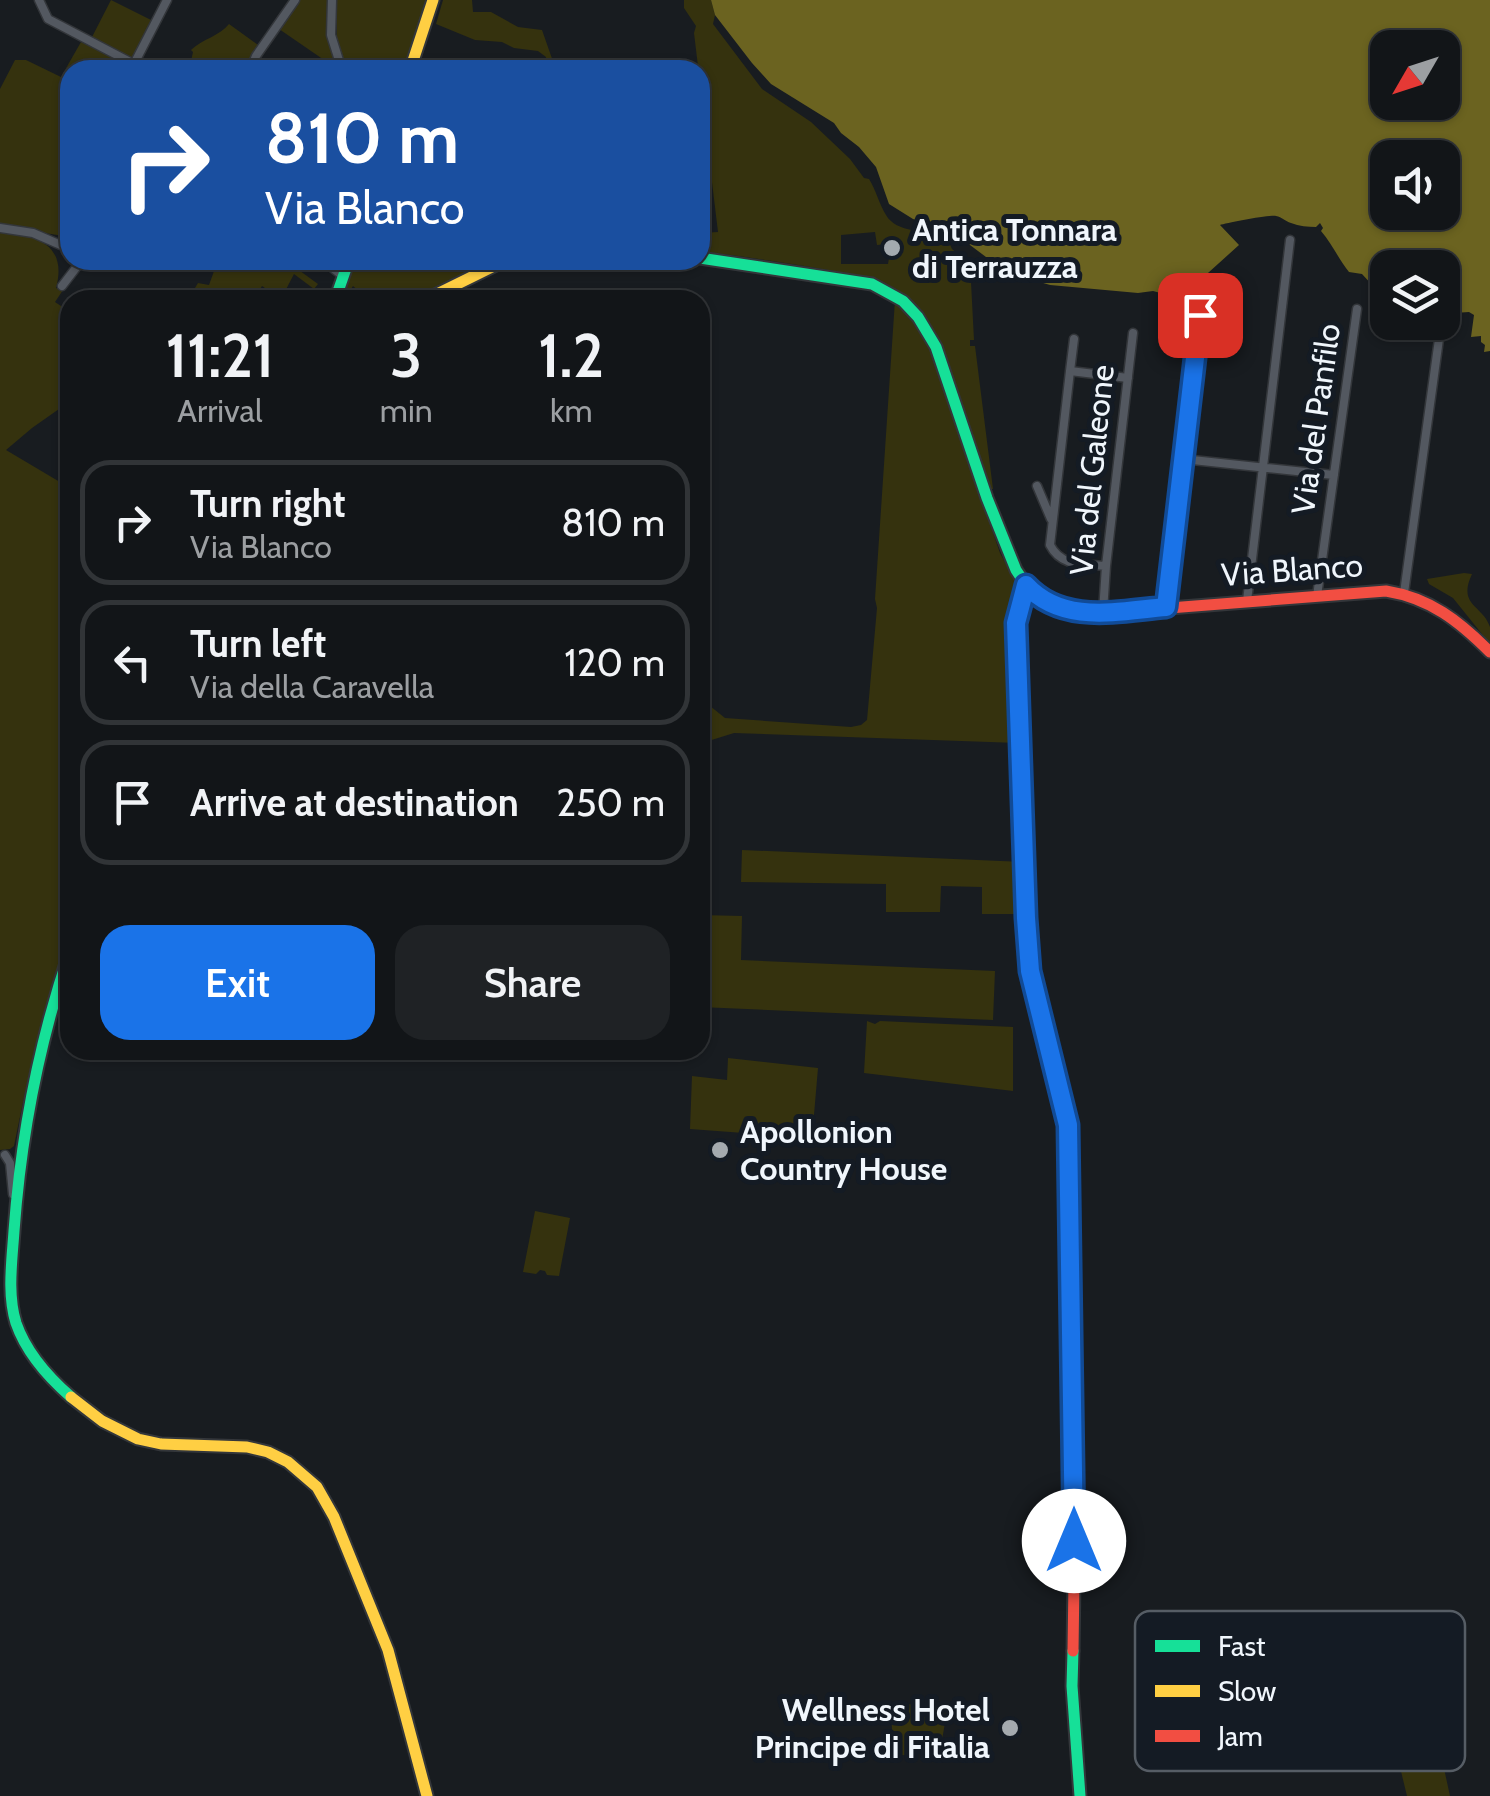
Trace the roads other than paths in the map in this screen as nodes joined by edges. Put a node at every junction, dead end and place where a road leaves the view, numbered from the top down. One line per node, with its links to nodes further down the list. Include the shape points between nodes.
1 (39, 0): 6 (street, via 48,20)
2 (167, 0): 7 (street)
3 (296, 0): 8 (street)
4 (332, 0): 9 (street)
5 (433, 0): 10 (street)
6 (126, 60)
7 (136, 60)
8 (254, 60)
9 (339, 60)
10 (413, 60)
11 (0, 228): 13 (street)
12 (1290, 240): 27 (street)
13 (60, 245)
14 (710, 260): 32 (street, via 872,284 912,308 929,332 1006,548)
15 (74, 270): 17 (street)
16 (486, 270): 18 (street)
17 (62, 286)
18 (445, 290)
19 (1357, 309): 28 (street, Via del Panfilo)
20 (1200, 315): 26 (street)
21 (1133, 333): 25 (street, Via del Galeone)
22 (1074, 338): 24 (street)
23 (1439, 340): 33 (street)
24 (1070, 370): 25 (street); 30 (street)
25 (1128, 378): 31 (street, Via del Galeone)
26 (1182, 459): 27 (street); 36 (street)
27 (1263, 468): 28 (street); 35 (street)
28 (1334, 475): 34 (street, Via del Panfilo)
29 (1037, 486): 30 (street)
30 (1052, 523): 31 (street, via 1050,545 1058,557)
31 (1106, 566): 37 (street, Via del Galeone)
32 (1026, 585): 37 (street, Via Blanco, via 1066,610); 44 (street, via 1016,623 1030,971 1068,1125 1072,1686)
33 (1404, 593): 34 (street, Via Blanco); 38 (street, Via Blanco, via 1453,616)
34 (1317, 596): 35 (street, Via Blanco)
35 (1247, 601): 36 (street, Via Blanco)
36 (1166, 607): 37 (street, Via Blanco)
37 (1104, 612)
38 (1490, 652)
39 (60, 980): 40 (street)
40 (20, 1154): 41 (street); 42 (street)
41 (3, 1155): 42 (street, via 10,1162)
42 (15, 1216): 43 (street, via 15,1319 26,1346 65,1392 139,1439 265,1450 292,1464 321,1493 386,1646)
43 (427, 1796)
44 (1080, 1796)

